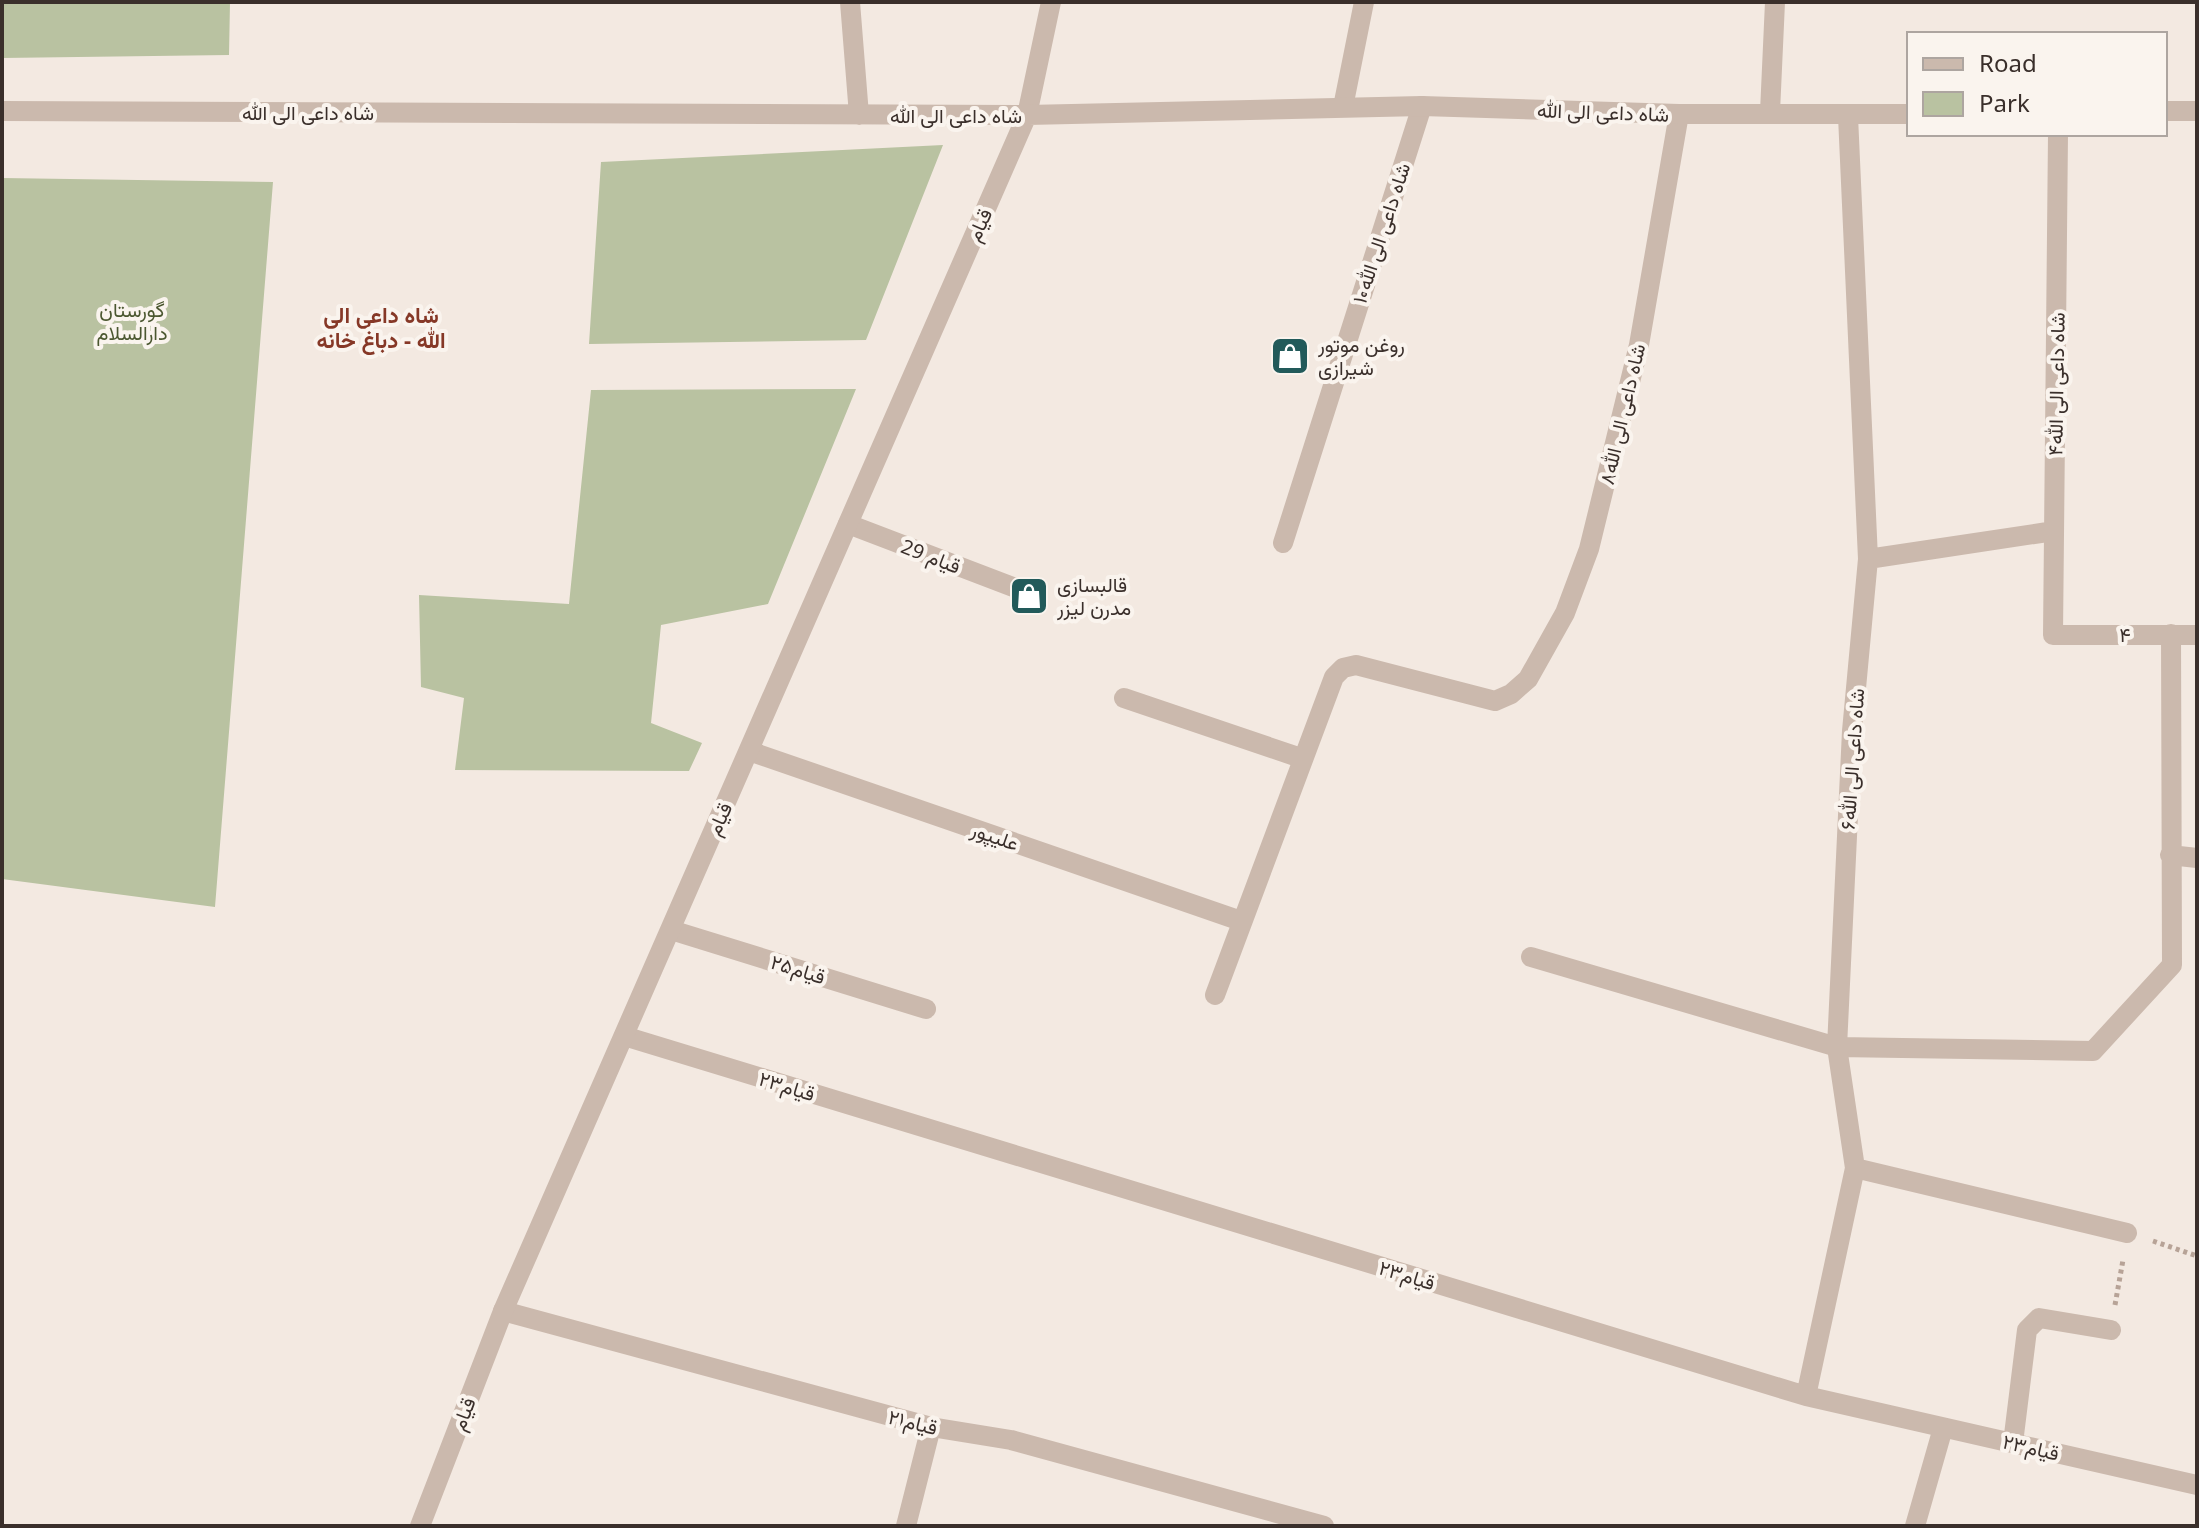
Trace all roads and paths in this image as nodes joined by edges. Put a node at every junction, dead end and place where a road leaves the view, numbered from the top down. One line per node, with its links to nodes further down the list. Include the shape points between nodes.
1 (850, 2): 13 (street)
2 (1051, 2): 14 (street, قیام)
3 (1364, 2): 6 (street)
4 (1775, 2): 10 (street)
5 (1422, 106): 6 (street, شاه داعی الی الله); 11 (street, شاه داعی الی الله); 19 (street, شاه داعی الی الله۱۰)
6 (1343, 107): 14 (street, شاه داعی الی الله)
7 (2, 111): 13 (street, شاه داعی الی الله)
8 (2167, 111): 9 (street)
9 (2197, 111)
10 (1770, 112): 11 (street, شاه داعی الی الله); 15 (street, شاه داعی الی الله)
11 (1679, 114): 27 (street, شاه داعی الی الله۸, via 1639,345 1589,549 1565,613 1528,679 1495,701 1356,665 1343,668 1334,677)
12 (1907, 114): 15 (street, شاه داعی الی الله)
13 (859, 115): 14 (street, شاه داعی الی الله)
14 (1027, 115): 17 (street, قیام)
15 (1848, 116): 20 (street, شاه داعی الی الله۶)
16 (2058, 136): 18 (street, شاه داعی الی الله۴)
17 (848, 524): 21 (street, قیام 29); 26 (street, قیام)
18 (2054, 531): 20 (street); 23 (street, شاه داعی الی الله۴)
19 (1283, 543)
20 (1868, 559): 36 (street, شاه داعی الی الله۶, via 1852,731)
21 (1013, 587)
22 (2171, 634): 23 (street, ۴); 24 (street, ۴); 28 (street)
23 (2053, 635)
24 (2197, 635)
25 (1124, 698): 27 (street)
26 (749, 751): 30 (street, علیپور); 31 (street, قیام)
27 (1301, 758): 30 (street)
28 (2170, 855): 29 (street); 36 (street, via 2172,965 2093,1051)
29 (2197, 858)
30 (1241, 921): 33 (street)
31 (671, 930): 34 (street, قیام۲۵); 35 (street, قیام)
32 (1531, 957): 36 (street)
33 (1215, 995)
34 (926, 1009)
35 (624, 1036): 40 (street, قیام); 42 (street, قیام۲۳)
36 (1837, 1047): 37 (street, شاه داعی الی الله۶)
37 (1855, 1168): 38 (street); 42 (street, شاه داعی الی الله۶)
38 (2127, 1233): 39 (path); 41 (path)
39 (2197, 1256)
40 (503, 1311): 43 (street, قیام۲۱); 47 (street, قیام)
41 (2111, 1330): 45 (street, via 2051,1318 2039,1318 2027,1330)
42 (1806, 1396): 44 (street, قیام۲۳)
43 (931, 1427): 48 (street); 49 (street, قیام۲۱, via 1011,1440)
44 (1943, 1428): 45 (street, قیام۲۳); 50 (street)
45 (2013, 1443): 46 (street, قیام۲۳)
46 (2197, 1485)
47 (420, 1526)
48 (906, 1526)
49 (1324, 1526)
50 (1915, 1526)

